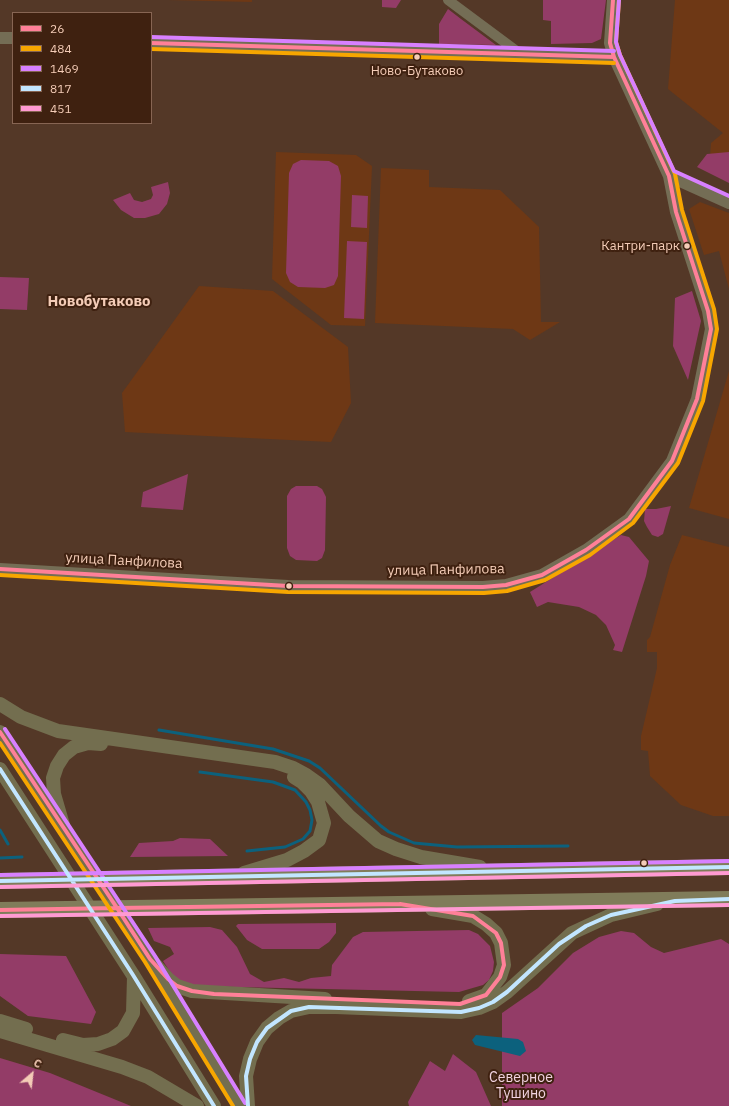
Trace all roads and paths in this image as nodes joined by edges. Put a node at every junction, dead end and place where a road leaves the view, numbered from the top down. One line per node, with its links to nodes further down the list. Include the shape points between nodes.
1 (448, 0): 6 (street)
2 (613, 0): 7 (street, улица Панфилова, via 610,43)
3 (0, 38): 4 (street)
4 (12, 38)
5 (152, 43): 6 (street)
6 (522, 55): 7 (street)
7 (614, 57): 8 (street, улица Панфилова)
8 (669, 176): 9 (street); 10 (street, улица Панфилова, via 676,212 708,311 710,335 697,399 672,461 629,519 586,550 542,575 506,585 483,587 244,584)
9 (729, 202)
10 (0, 568)
11 (0, 704): 16 (main road, via 21,717 58,731 275,762 306,774 378,841 421,857)
12 (0, 732): 14 (main road)
13 (0, 769): 26 (main road)
14 (63, 825): 17 (main road, via 54,794 53,778 64,755 74,747 88,743 273,771 290,775 302,782 311,791 322,813 324,822 319,840 287,860); 25 (main road)
15 (729, 867): 16 (highway)
16 (500, 870): 17 (highway)
17 (228, 877): 18 (highway)
18 (0, 881)
19 (729, 899): 20 (highway)
20 (675, 901): 21 (highway); 32 (main road, via 611,915 586,926 559,944 507,992 479,1008 461,1012 336,1007 291,1011 267,1028 257,1042 246,1076)
21 (400, 904): 23 (highway); 25 (main road, via 473,916 486,924 496,933 504,954 504,965 494,987 486,995 475,1000 454,1004 214,994 178,986)
22 (0, 910): 23 (highway)
23 (19, 910): 24 (main road)
24 (0, 915)
25 (150, 959): 31 (main road)
26 (133, 975): 27 (main road, via 135,1006 131,1020 123,1031 105,1043 72,1043); 30 (main road)
27 (0, 1021)
28 (0, 1031): 29 (main road, via 122,1067 148,1077)
29 (197, 1106)
30 (214, 1106)
31 (240, 1106)
32 (248, 1106)

